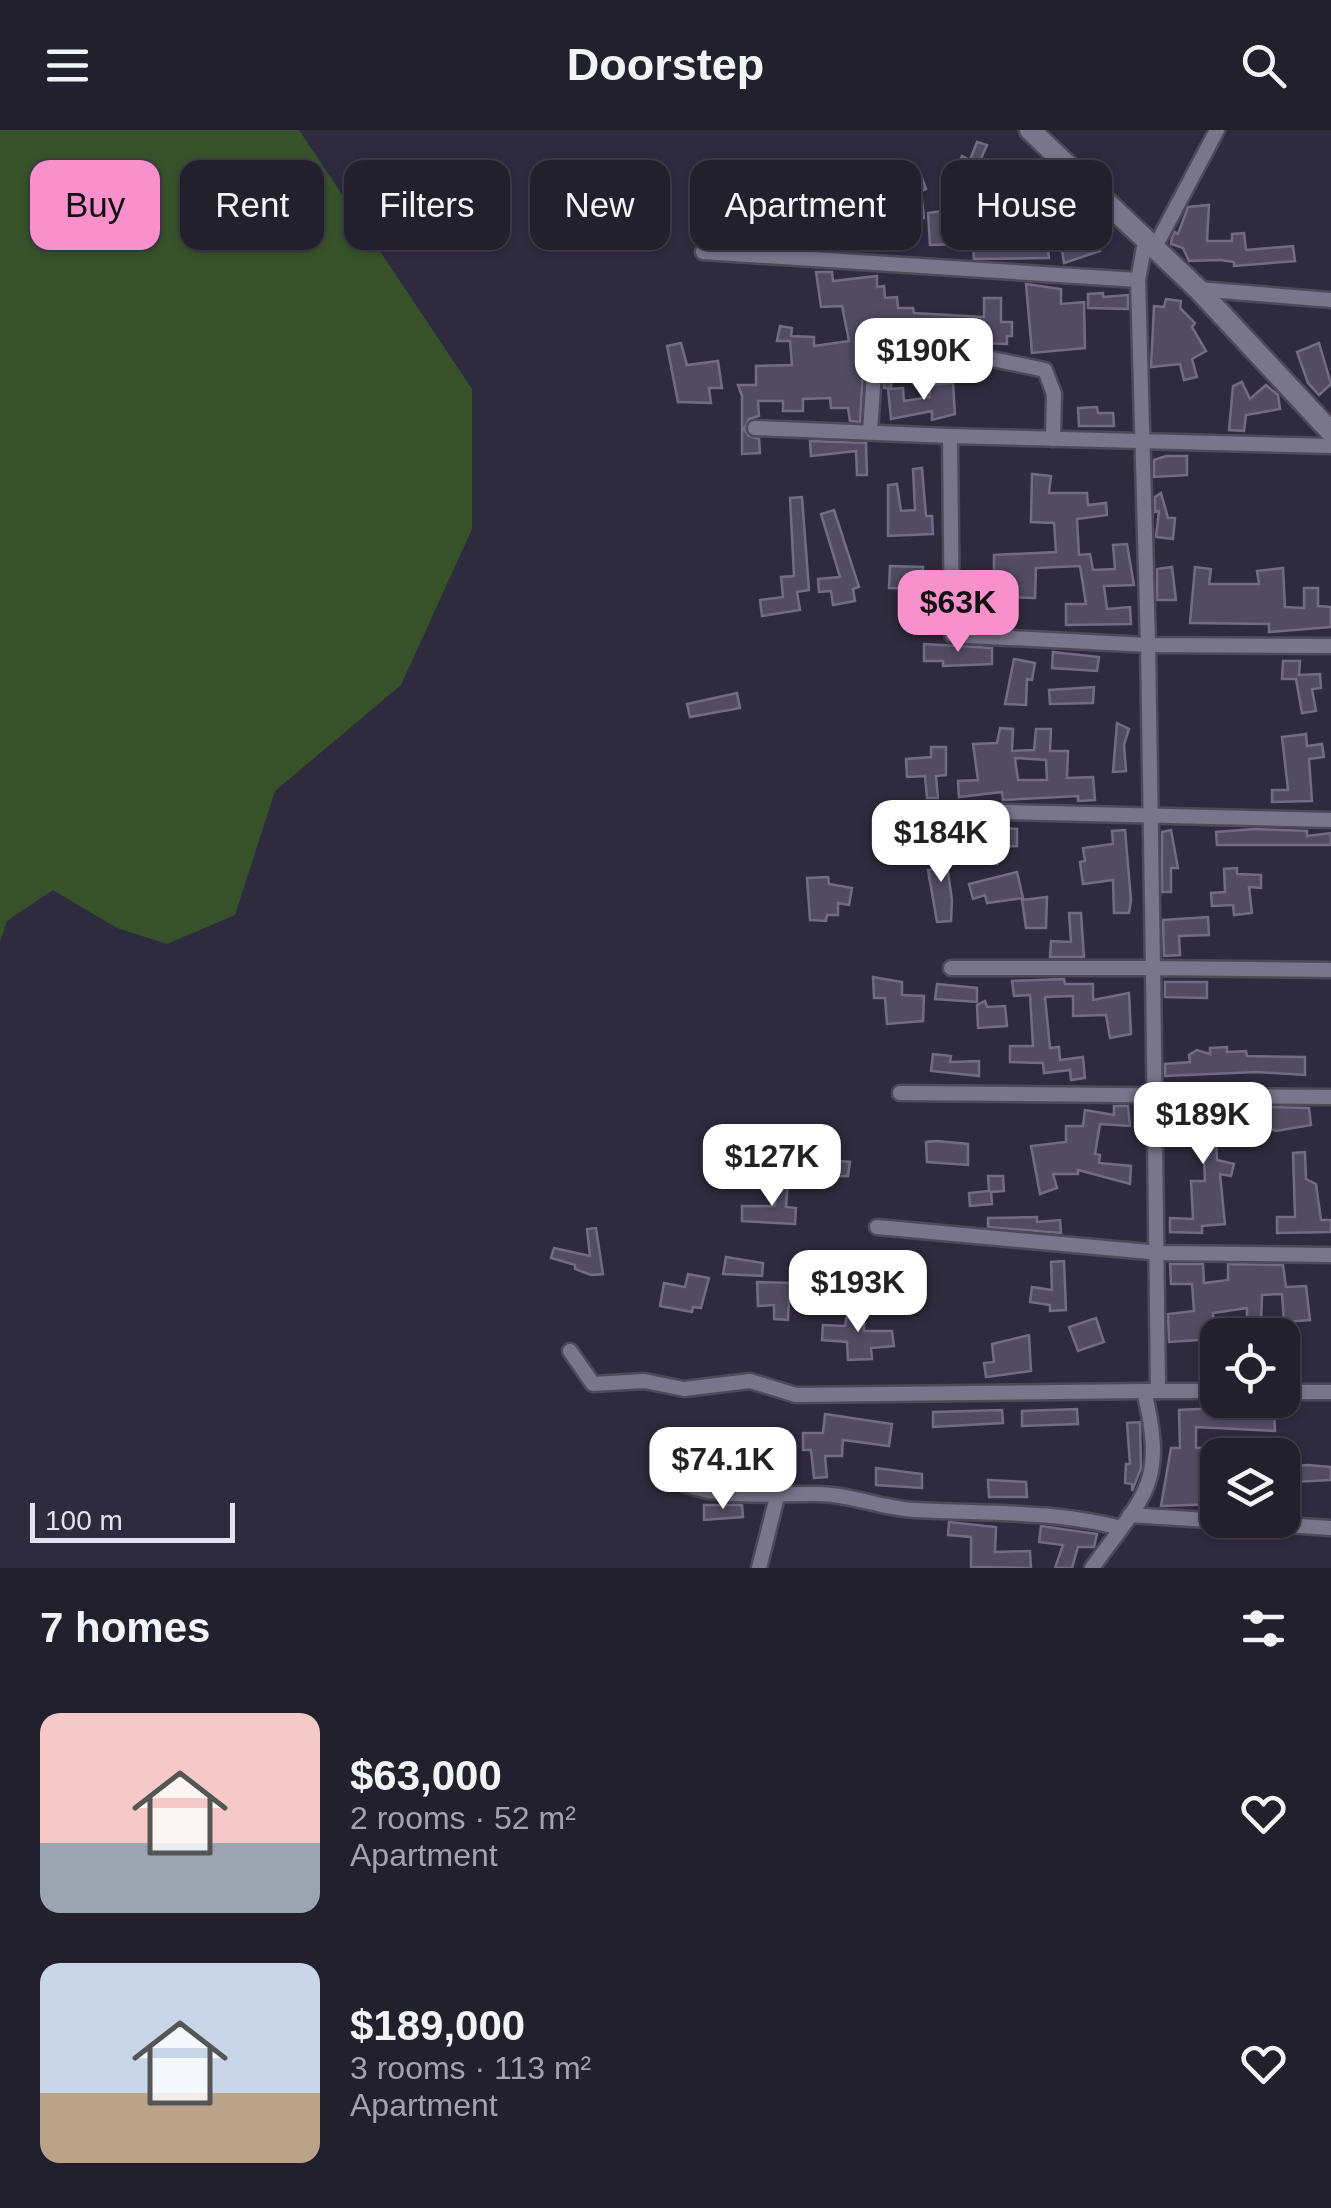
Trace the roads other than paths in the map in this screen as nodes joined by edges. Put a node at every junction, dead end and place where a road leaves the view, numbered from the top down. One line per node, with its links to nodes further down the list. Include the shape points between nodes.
1 (1030, 130): 3 (main road)
2 (1217, 130): 3 (street)
3 (1149, 245): 5 (street); 6 (main road)
4 (703, 252): 5 (street)
5 (1138, 280): 12 (street)
6 (1198, 289): 7 (street); 10 (main road)
7 (1331, 300)
8 (755, 428): 9 (street)
9 (870, 432): 11 (street); 13 (street, via 875,356 882,348 964,353 1044,370 1054,394)
10 (1331, 432)
11 (950, 436): 13 (street); 15 (street, via 952,635)
12 (1141, 438): 13 (street); 14 (street); 15 (street)
13 (1052, 440)
14 (1331, 446)
15 (1148, 646): 16 (street); 18 (street)
16 (1331, 646)
17 (930, 810): 18 (street)
18 (1148, 813): 19 (street); 21 (street)
19 (1331, 820)
20 (951, 968): 21 (street)
21 (1154, 968): 22 (street); 24 (street)
22 (1331, 970)
23 (900, 1094): 24 (street)
24 (1156, 1096): 25 (street); 27 (street)
25 (1331, 1097)
26 (877, 1227): 27 (street)
27 (1160, 1253): 28 (street); 30 (street)
28 (1331, 1255)
29 (570, 1351): 30 (street, via 593,1384 644,1381 684,1389 750,1380 796,1396)
30 (1151, 1391): 31 (street); 36 (street, via 1156,1440 1149,1488)
31 (1200, 1392)
32 (1300, 1392): 33 (street)
33 (1331, 1392)
34 (668, 1477): 35 (street, via 688,1488)
35 (777, 1497): 36 (street, via 820,1494 912,1510); 38 (street)
36 (1125, 1522): 37 (street); 39 (street)
37 (1331, 1528)
38 (759, 1568)
39 (1092, 1568)

